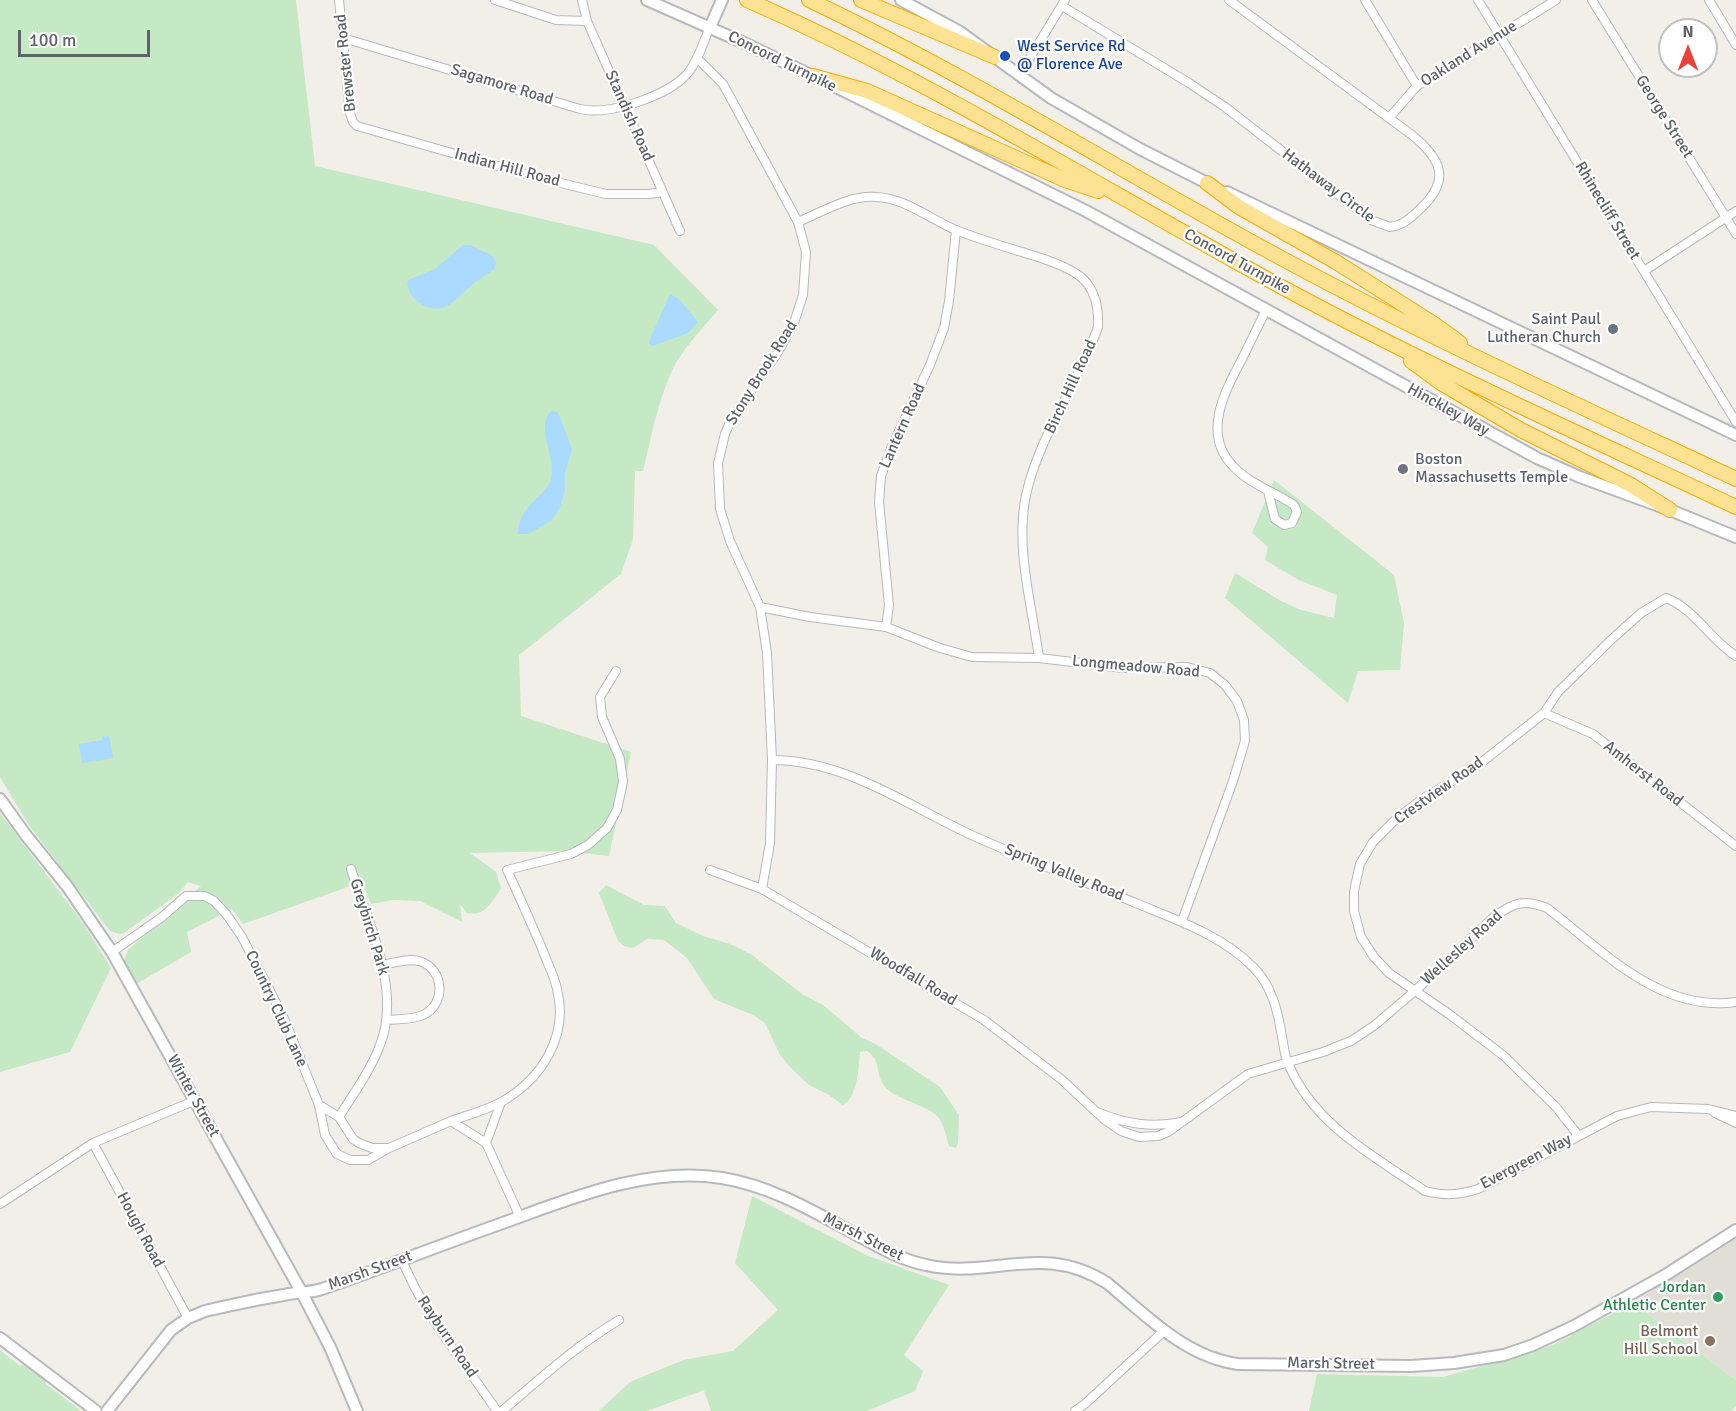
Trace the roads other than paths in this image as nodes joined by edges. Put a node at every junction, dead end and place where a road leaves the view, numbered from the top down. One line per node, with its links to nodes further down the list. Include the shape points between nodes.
1 (339, 0): 20 (street, Brewster Road)
2 (495, 0): 17 (street, via 556,20)
3 (582, 0): 17 (street, Standish Road)
4 (648, 0): 18 (main road, Concord Turnpike)
5 (722, 0): 18 (main road)
6 (747, 0): 32 (highway, Concord Turnpike, via 896,71)
7 (809, 0): 42 (highway, Concord Turnpike, via 943,67 1308,273)
8 (861, 0): 22 (highway)
9 (901, 0): 22 (main road, via 953,27)
10 (1229, 0): 28 (street, Hathaway Circle)
11 (1365, 0): 26 (street)
12 (1478, 0): 19 (street, Rhinecliff Street)
13 (1556, 0): 19 (street, Oakland Avenue)
14 (1592, 0): 34 (street, George Street)
15 (1709, 0): 21 (street)
16 (1063, 3): 24 (street); 28 (street, Hathaway Circle, via 1190,83 1371,220 1390,227 1408,220 1431,198 1439,172 1428,149)
17 (587, 21): 27 (street, Standish Road)
18 (710, 27): 23 (street, Sagamore Road); 25 (main road, Concord Turnpike)
19 (1500, 35): 26 (street, Oakland Avenue); 39 (street, Rhinecliff Street)
20 (343, 38): 27 (street, Sagamore Road, via 580,109 598,111); 29 (street, Brewster Road, via 350,113)
21 (1736, 45)
22 (995, 57): 30 (main road, via 1072,110)
23 (697, 58): 27 (street, Sagamore Road, via 682,79 662,92); 35 (street, Stony Brook Road, via 723,84)
24 (1028, 61)
25 (813, 76): 32 (highway, via 867,91 1065,180); 40 (main road, Concord Turnpike, via 1072,203)
26 (1417, 86): 28 (street, Oakland Avenue)
27 (626, 106): 31 (street, Standish Road)
28 (1389, 118)
29 (355, 125): 31 (street, Indian Hill Road, via 606,194)
30 (1207, 183): 42 (highway, via 1239,207 1434,324); 44 (main road)
31 (662, 192): 37 (street, Standish Road)
32 (1126, 200): 41 (highway, Concord Turnpike)
33 (1736, 211): 34 (street)
34 (1726, 217): 38 (street, George Street); 39 (street)
35 (798, 222): 36 (street, Birch Hill Road, via 853,199 873,196 899,202); 50 (street, Stony Brook Road, via 807,265 800,310 786,341 731,420 718,463 724,525)
36 (956, 230): 51 (street, Lantern Road, via 944,328 881,476 879,502 889,605); 53 (street, Birch Hill Road, via 1063,267 1080,276 1097,304 1098,327 1036,462 1026,496 1023,544)
37 (680, 231)
38 (1736, 234)
39 (1644, 271): 43 (street, Rhinecliff Street)
40 (1266, 310): 46 (street, via 1220,405 1218,433 1231,465); 48 (main road, Hinckley Way, via 1551,465)
41 (1380, 339): 47 (highway, Concord Turnpike); 48 (highway, via 1441,383)
42 (1483, 361): 45 (highway, Concord Turnpike)
43 (1736, 422)
44 (1736, 435)
45 (1736, 479)
46 (1268, 491): 46 (street, via 1275,519 1284,525 1292,523 1297,516 1294,505)
47 (1736, 507)
48 (1671, 510): 49 (main road, Hinckley Way)
49 (1736, 537)
50 (760, 607): 51 (street, Longmeadow Road); 56 (street, Stony Brook Road, via 767,653)
51 (886, 627): 53 (street, Longmeadow Road, via 972,657)
52 (1736, 656): 55 (street, Crestview Road, via 1687,610 1666,598 1641,613 1611,640 1558,692)
53 (1039, 658): 62 (street, Longmeadow Road, via 1123,668 1187,667 1210,673 1238,701 1245,741)
54 (616, 670): 70 (street, Country Club Lane, via 600,697 599,707 620,759 623,782 617,810 607,828 580,850 507,870 554,979 560,1011 558,1034 541,1069)
55 (1544, 713): 58 (street, Amherst Road, via 1593,734); 65 (street, Crestview Road, via 1477,765 1396,819 1373,842 1360,864 1354,911 1361,937 1389,973)
56 (772, 760): 61 (street, Stony Brook Road, via 770,843); 62 (street, Spring Valley Road, via 820,766 857,779 978,838)
57 (0, 799): 63 (main road, Winter Street)
58 (1736, 846)
59 (351, 869): 64 (street, Greybirch Park)
60 (710, 870): 61 (street, Woodfall Road)
61 (762, 889): 68 (street, Woodfall Road, via 984,1020 1120,1131 1139,1137 1168,1132 1241,1078)
62 (1182, 921): 68 (street, Spring Valley Road, via 1243,958 1263,978 1272,996)
63 (112, 952): 69 (main road, Winter Street); 71 (street, Country Club Lane, via 186,896 205,896 214,901 242,937 270,990)
64 (382, 965): 67 (street, Greybirch Park, via 387,991); 67 (street, via 409,960 423,962 440,985 436,1003 427,1013)
65 (1416, 990): 66 (street, Wellesley Road, via 1494,916 1507,907 1534,903 1547,908 1638,979 1688,1000 1710,1004); 68 (street, Wellesley Road, via 1351,1041); 77 (street, Crestview Road, via 1504,1056 1556,1107)
66 (1736, 1002)
67 (386, 1020): 74 (street, Greybirch Park, via 380,1046)
68 (1287, 1061): 77 (street, Evergreen Way, via 1317,1111 1346,1138 1425,1191 1439,1195 1478,1189)
69 (196, 1100): 78 (street); 85 (main road, Winter Street)
70 (501, 1102): 75 (street, Country Club Lane); 79 (street)
71 (319, 1105): 74 (street); 80 (street, Country Club Lane, via 328,1142 343,1158 363,1162)
72 (1708, 1109): 73 (street, Evergreen Way); 76 (street, Evergreen Way); 77 (street, Evergreen Way, via 1652,1107 1617,1116)
73 (1736, 1116)
74 (339, 1117): 80 (street, via 359,1143)
75 (451, 1121): 79 (street); 80 (street, Country Club Lane)
76 (1736, 1123)
77 (1578, 1135)
78 (93, 1143): 81 (street); 86 (street, Hough Road)
79 (486, 1143): 82 (street)
80 (389, 1148)
81 (0, 1204)
82 (520, 1217): 84 (main road, Marsh Street); 88 (main road, Marsh Street, via 637,1181 682,1175 732,1180 780,1194 893,1254 926,1265 958,1269 1041,1262 1086,1272 1107,1283)
83 (1736, 1230): 88 (main road, Marsh Street, via 1568,1329 1527,1347 1480,1360 1411,1366 1238,1364 1206,1356)
84 (402, 1260): 85 (main road, Marsh Street); 93 (street, Rayburn Road, via 436,1326)
85 (302, 1293): 86 (main road, Marsh Street, via 229,1305); 92 (main road, Winter Street)
86 (188, 1318): 91 (main road, Marsh Street, via 171,1330)
87 (619, 1320): 94 (street)
88 (1165, 1330): 95 (street)
89 (0, 1338): 90 (main road)
90 (96, 1411)
91 (107, 1411)
92 (357, 1411)
93 (497, 1411)
94 (502, 1411)
95 (1075, 1411)

